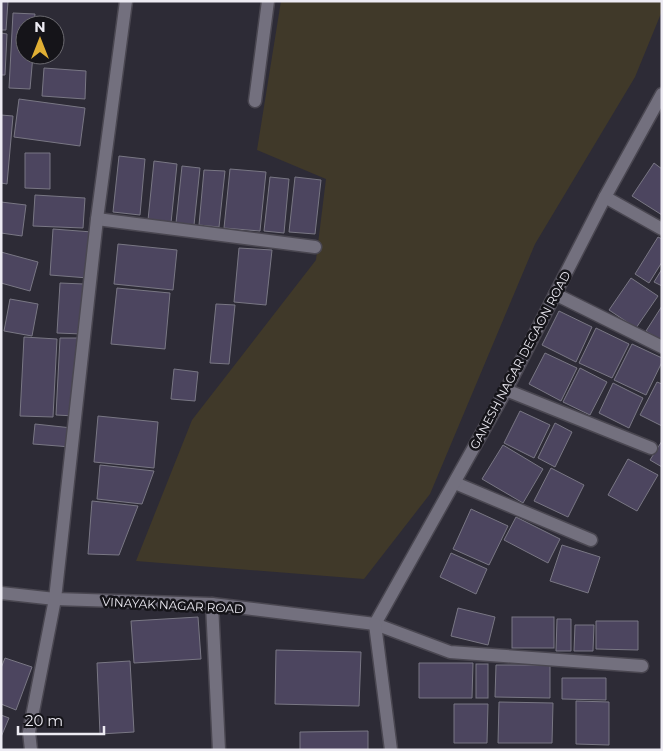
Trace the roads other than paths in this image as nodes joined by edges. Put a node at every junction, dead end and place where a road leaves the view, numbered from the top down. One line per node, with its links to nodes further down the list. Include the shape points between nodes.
1 (126, 1): 6 (street)
2 (268, 1): 4 (street)
3 (662, 94): 5 (street, GANESH NAGAR DEGAON ROAD)
4 (255, 101)
5 (605, 197): 7 (street); 9 (street, GANESH NAGAR DEGAON ROAD)
6 (97, 220): 8 (street); 16 (street)
7 (662, 229)
8 (315, 246)
9 (555, 294): 10 (street); 11 (street, GANESH NAGAR DEGAON ROAD)
10 (662, 347)
11 (506, 390): 12 (street); 13 (street, GANESH NAGAR DEGAON ROAD)
12 (651, 448)
13 (455, 483): 14 (street); 18 (street, GANESH NAGAR DEGAON ROAD)
14 (591, 540)
15 (1, 593): 16 (street, VINAYAK NAGAR ROAD)
16 (55, 599): 17 (street, VINAYAK NAGAR ROAD); 20 (street, via 29,732)
17 (212, 604): 18 (street, VINAYAK NAGAR ROAD); 21 (street)
18 (375, 624): 19 (street, VINAYAK NAGAR ROAD, via 450,652); 22 (street)
19 (642, 666)
20 (31, 750)
21 (219, 750)
22 (391, 750)

